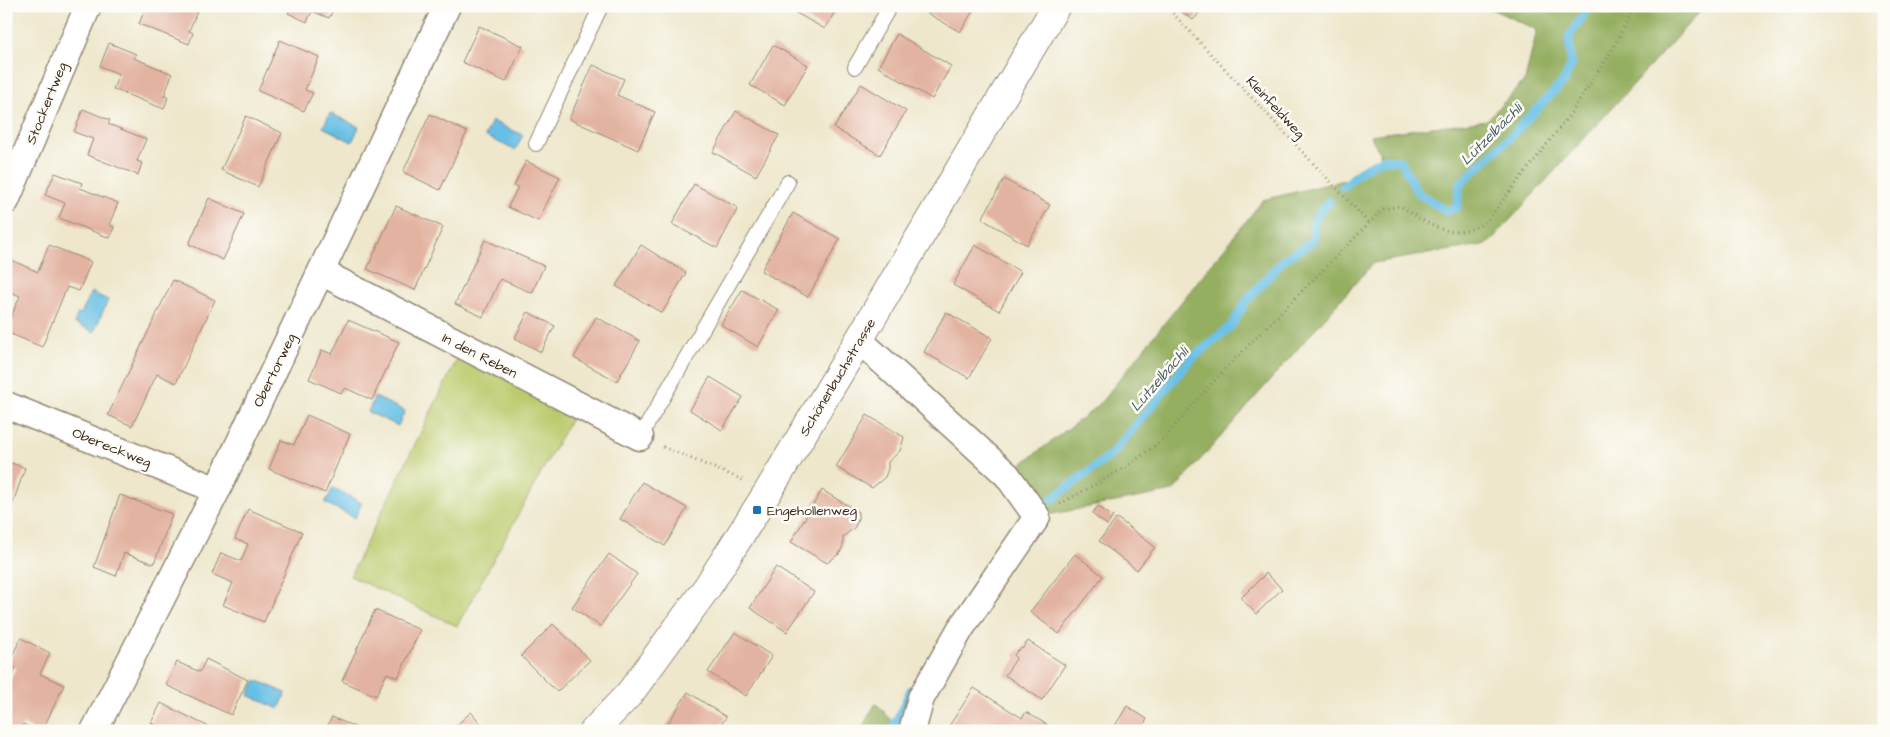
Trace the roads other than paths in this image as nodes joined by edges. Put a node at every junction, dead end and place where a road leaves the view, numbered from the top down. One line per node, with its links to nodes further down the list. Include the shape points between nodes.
1 (88, 6): 9 (street, Stockertweg)
2 (447, 6): 10 (street, Obertorweg)
3 (602, 6): 7 (lane)
4 (890, 6): 6 (lane)
5 (1056, 6): 11 (street, Schönenbuchstrasse)
6 (854, 68)
7 (536, 144)
8 (788, 182): 13 (lane)
9 (6, 201)
10 (321, 272): 13 (street, In den Reben); 14 (street, Obertorweg)
11 (859, 340): 16 (street, Schönenbuchstrasse, via 708,586 630,693); 17 (street, via 1008,474 1038,517 961,628 920,698)
12 (6, 405): 14 (street, Obereckweg)
13 (640, 437)
14 (217, 490): 15 (street, Obertorweg)
15 (94, 731)
16 (594, 731)
17 (912, 731)

